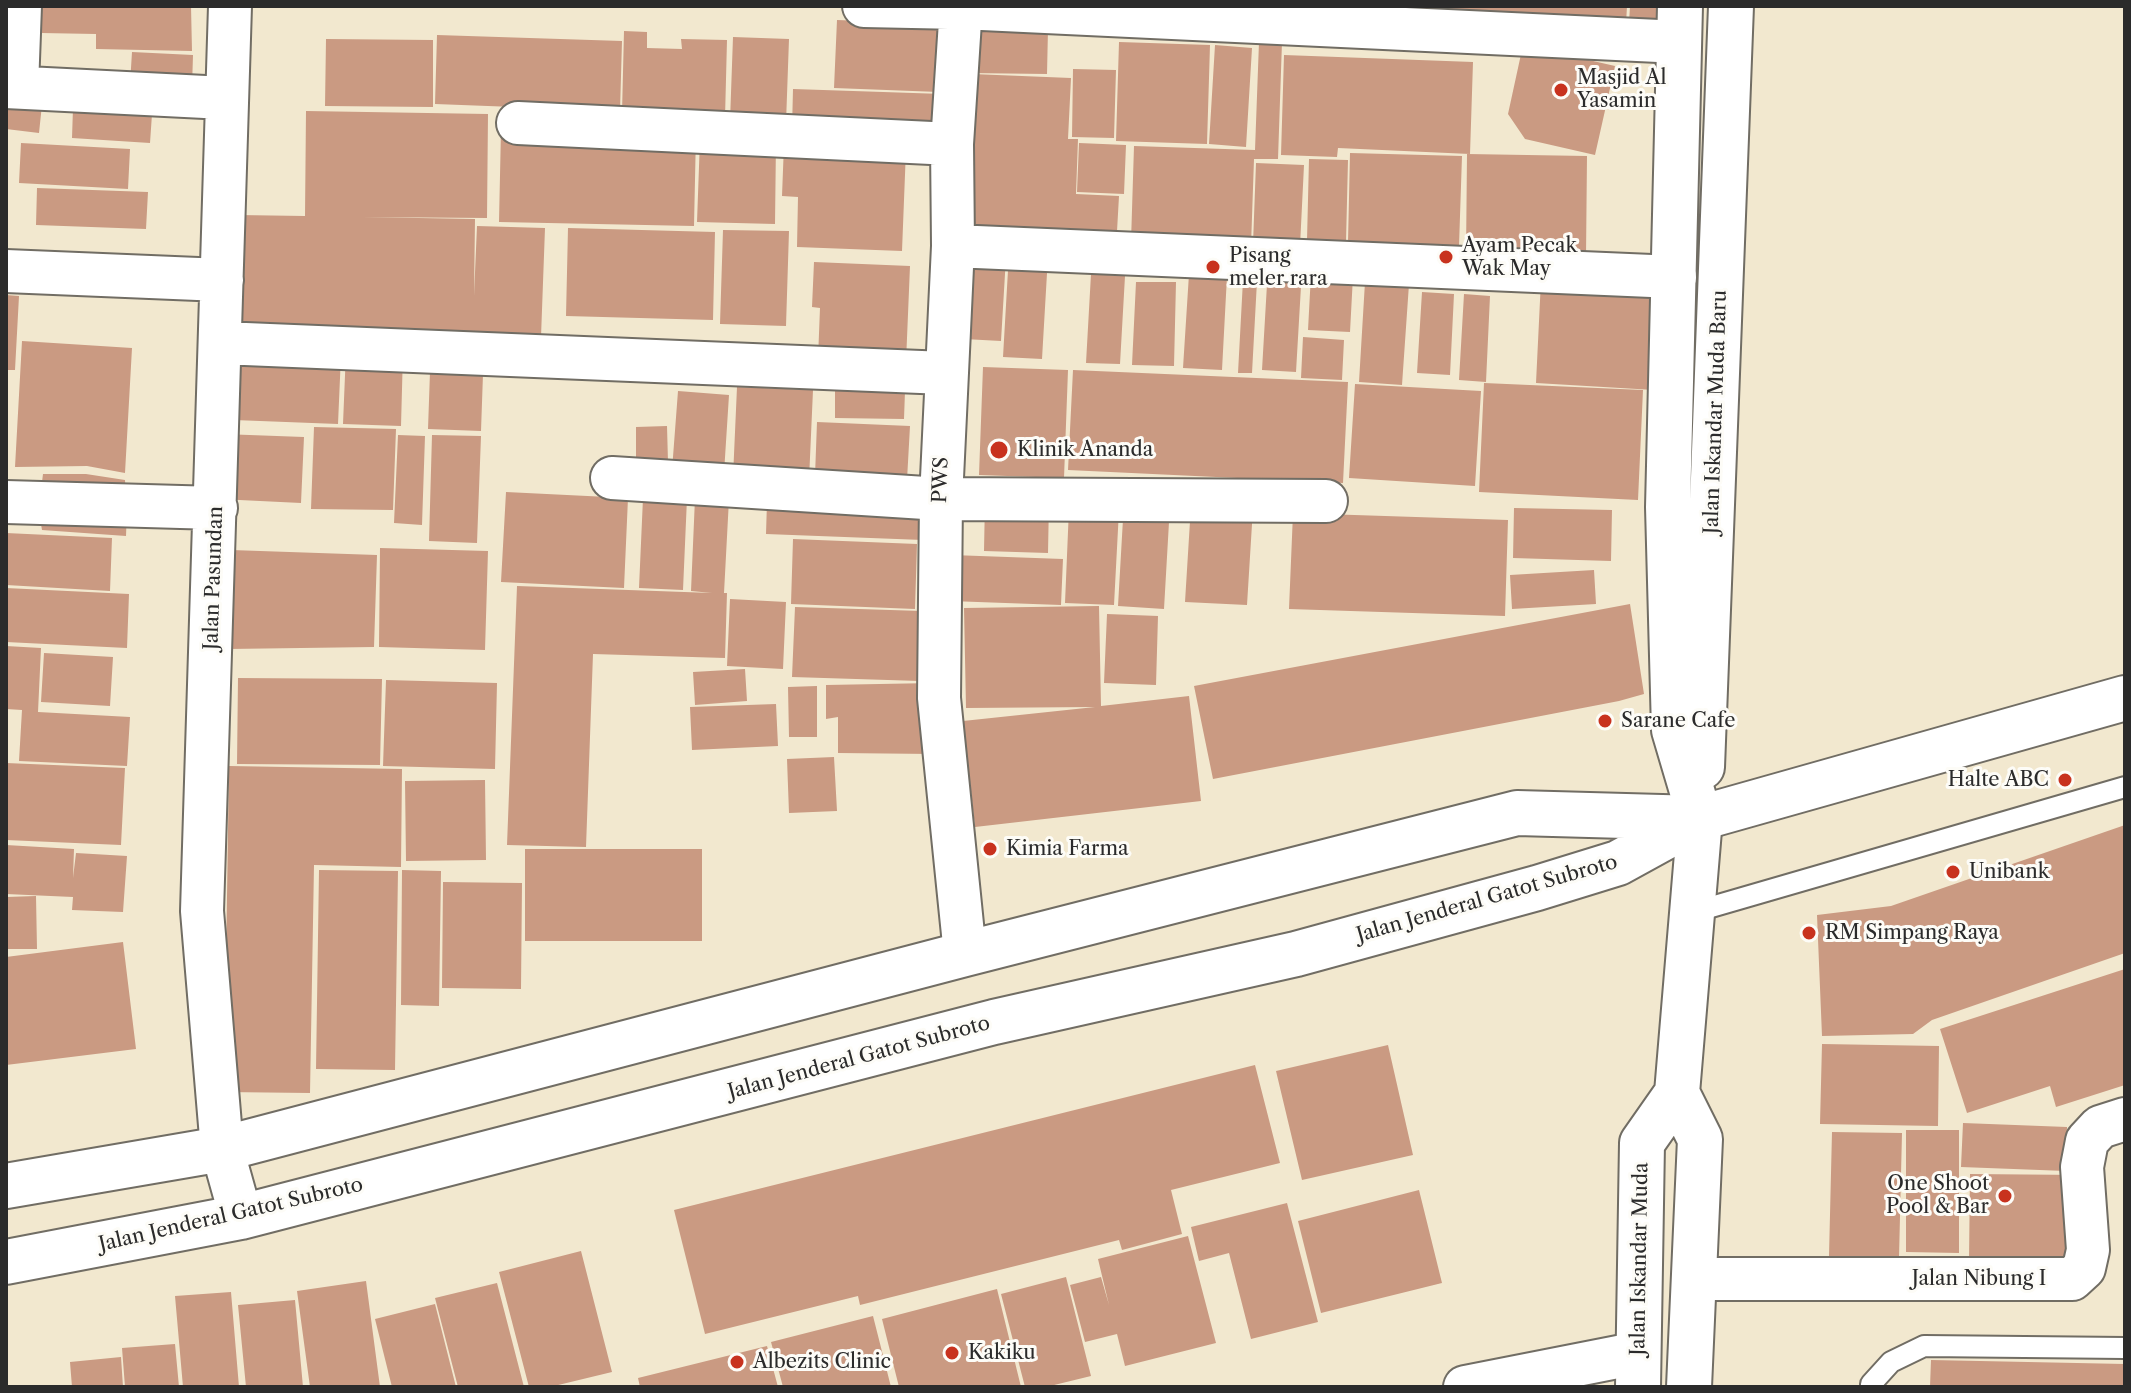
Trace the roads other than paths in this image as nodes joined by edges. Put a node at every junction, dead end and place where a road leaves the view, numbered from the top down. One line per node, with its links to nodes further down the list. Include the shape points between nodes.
1 (20, 6): 7 (street)
2 (230, 6): 8 (street, Jalan Pasundan)
3 (864, 6): 5 (street)
4 (1731, 6): 10 (main road, Jalan Iskandar Muda Baru)
5 (961, 7): 6 (street); 12 (street, PWS)
6 (1680, 24): 9 (main road)
7 (11, 87): 8 (street)
8 (225, 98): 16 (street, Jalan Pasundan)
9 (1678, 112): 10 (main road); 15 (main road)
10 (1726, 114): 26 (main road, Jalan Iskandar Muda Baru)
11 (518, 123): 12 (street)
12 (952, 144): 13 (street, PWS)
13 (953, 246): 15 (street); 18 (street, PWS)
14 (6, 271): 16 (street)
15 (1675, 277): 26 (main road, via 1668,507 1674,730)
16 (222, 280): 17 (street, Jalan Pasundan)
17 (221, 343): 18 (street); 23 (street, Jalan Pasundan)
18 (945, 373): 20 (street, PWS)
19 (612, 478): 20 (street)
20 (941, 499): 21 (street); 28 (street, PWS, via 939,698)
21 (1326, 501)
22 (6, 502): 23 (street)
23 (216, 508): 31 (street, Jalan Pasundan, via 202,911)
24 (2125, 698): 26 (main road, Jalan Jenderal Gatot Subroto)
25 (2125, 787): 27 (lane)
26 (1700, 818): 27 (main road, Jalan Iskandar Muda); 28 (main road, Jalan Jenderal Gatot Subroto, via 1517,813); 33 (main road, Jalan Jenderal Gatot Subroto, via 1618,863 1522,893 1296,954 994,1022)
27 (1694, 912): 29 (main road, Jalan Iskandar Muda)
28 (965, 954): 31 (main road, Jalan Jenderal Gatot Subroto)
29 (1677, 1093): 35 (main road, via 1700,1139); 37 (main road, Jalan Iskandar Muda, via 1642,1143)
30 (2125, 1119): 35 (street, Jalan Nibung I, via 2100,1127 2087,1141 2082,1167 2088,1250 2084,1268 2072,1279)
31 (222, 1149): 32 (main road, Jalan Jenderal Gatot Subroto); 33 (street, Jalan Pasundan)
32 (6, 1186)
33 (241, 1217): 34 (main road, Jalan Jenderal Gatot Subroto)
34 (6, 1262)
35 (1696, 1279): 39 (main road)
36 (2125, 1348): 40 (lane, via 1924,1346 1891,1362)
37 (1638, 1370): 38 (street)
38 (1465, 1387)
39 (1689, 1387)
40 (1871, 1387)

